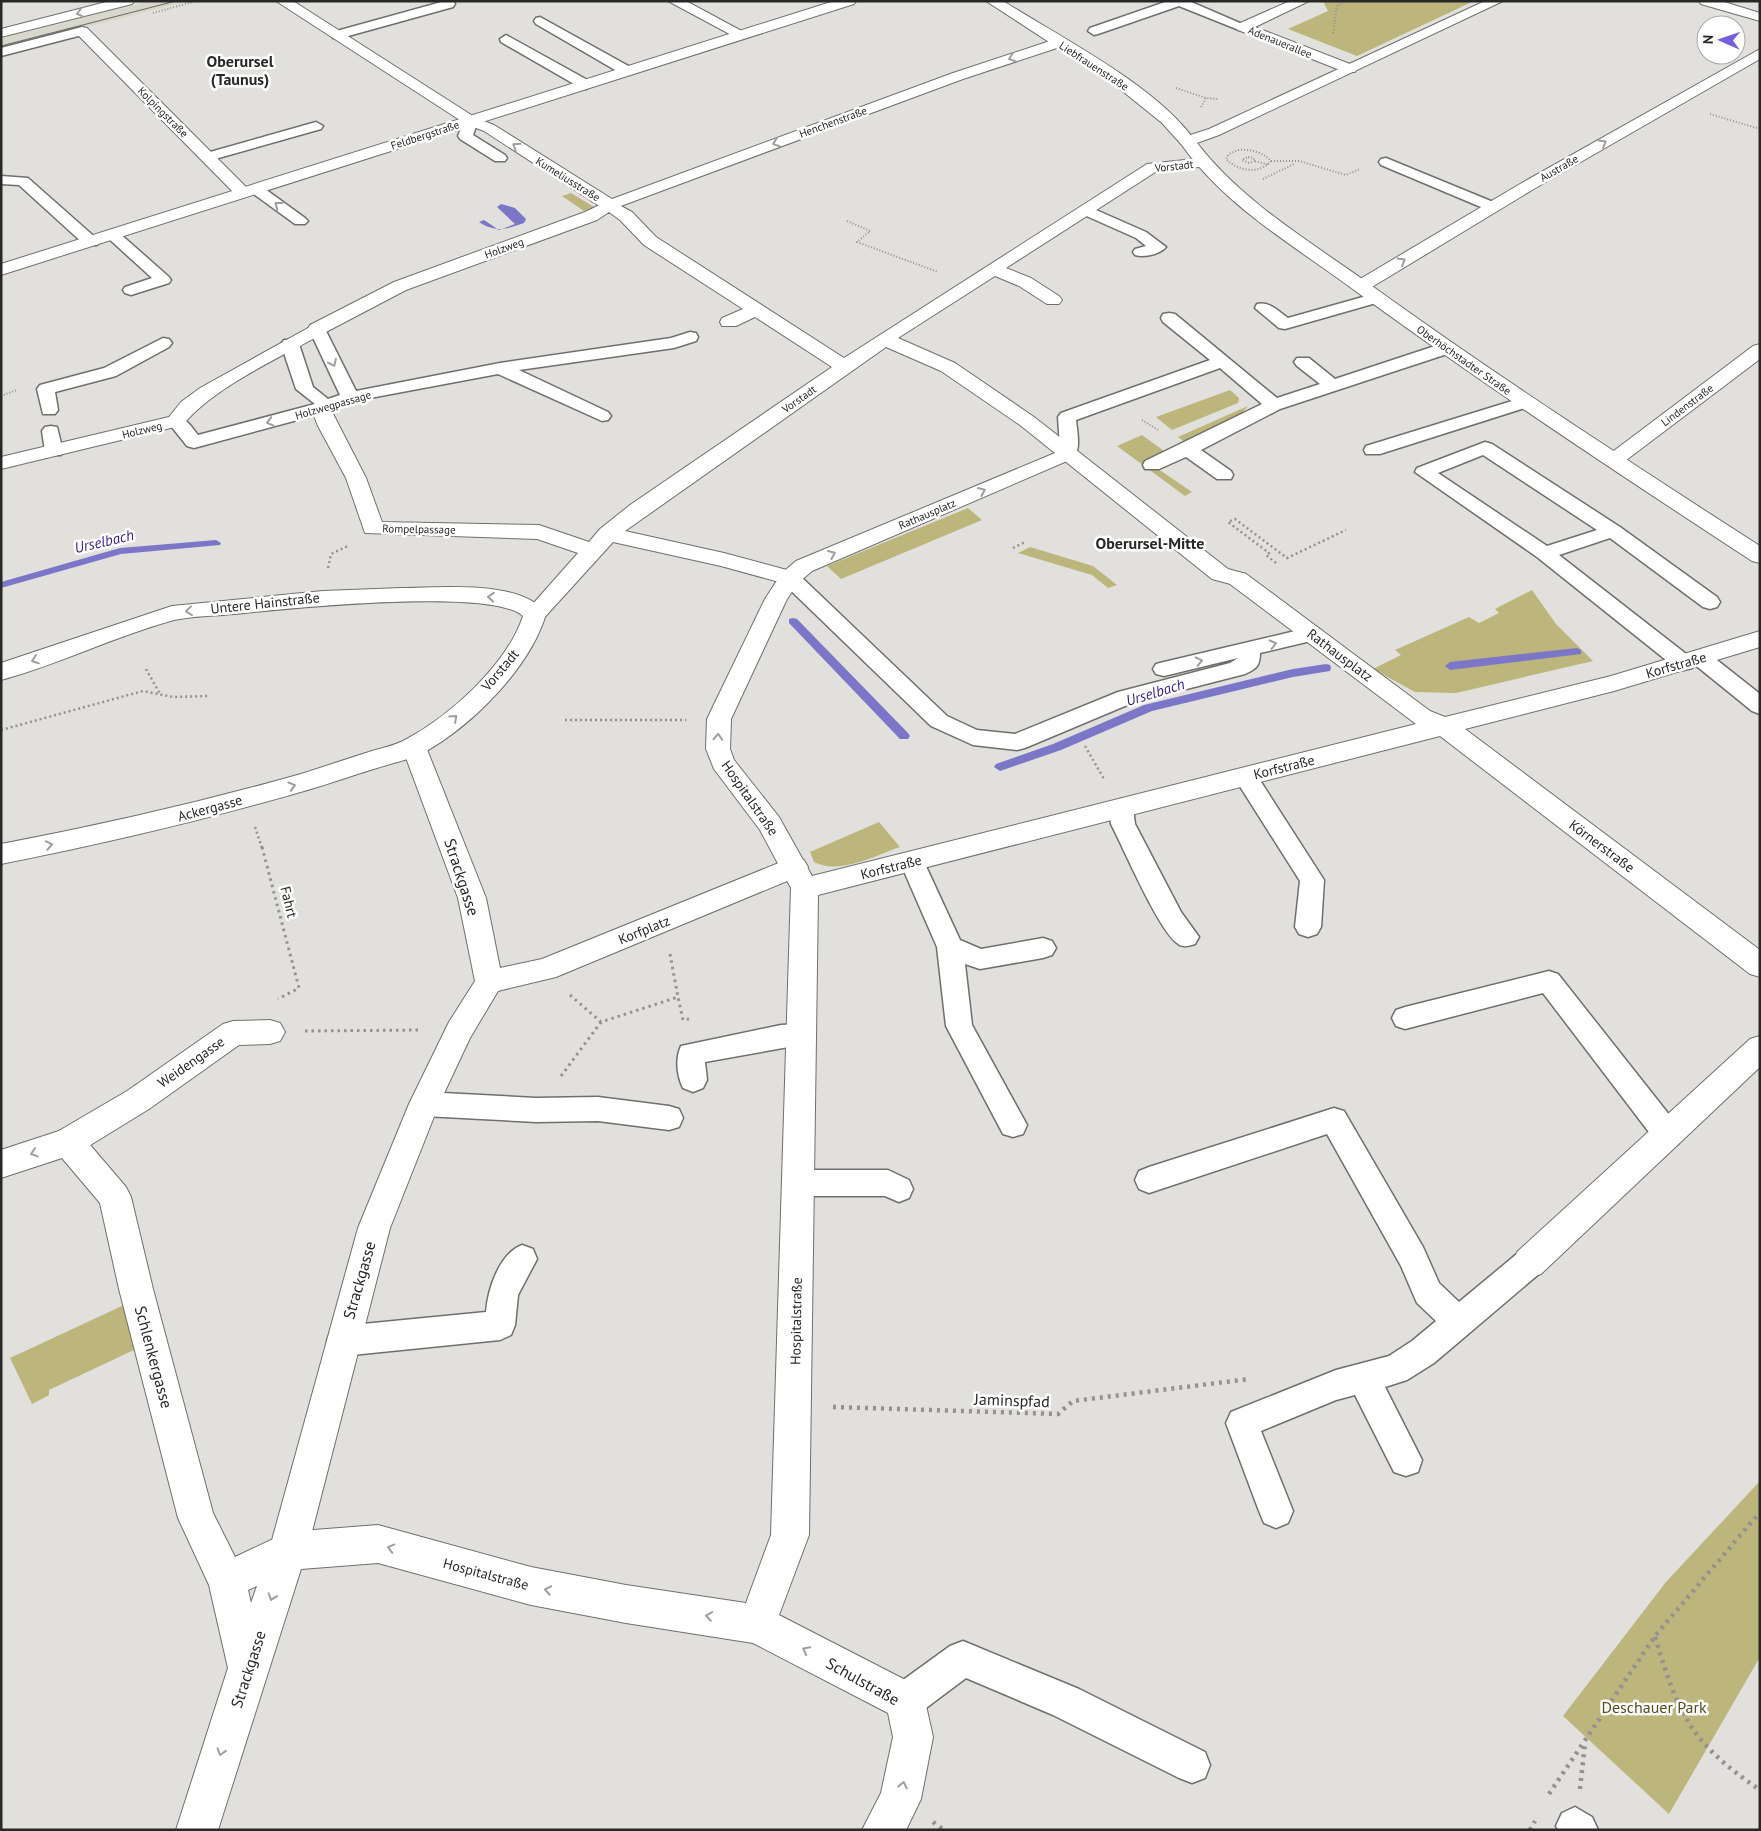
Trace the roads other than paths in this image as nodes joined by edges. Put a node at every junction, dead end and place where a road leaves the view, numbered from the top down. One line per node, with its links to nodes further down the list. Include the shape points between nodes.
1 (127, 1): 16 (street, one-way to 16)
2 (284, 1): 17 (street, Kumeliusstraße)
3 (675, 1): 18 (street)
4 (849, 1): 18 (street, Feldbergstraße)
5 (993, 1): 20 (street, Liebfrauenstraße)
6 (1178, 1): 13 (lane); 15 (lane)
7 (1302, 1): 13 (street, Adenauerallee)
8 (1496, 1): 23 (street)
9 (1706, 1): 11 (street)
10 (449, 4): 17 (lane)
11 (1760, 17)
12 (540, 21): 24 (lane)
13 (1242, 27): 23 (street, Adenauerallee)
14 (82, 31): 21 (lane); 29 (street, Kolpingstraße)
15 (1094, 31)
16 (1, 33)
17 (337, 35): 26 (street, Kumeliusstraße)
18 (742, 35): 24 (street, Feldbergstraße)
19 (506, 39): 25 (lane)
20 (1058, 43): 28 (street, Liebfrauenstraße, via 1137,95); 37 (street, Henchenstraße, one-way to 37, via 958,76)
21 (1, 52)
22 (1760, 53): 38 (street, Austraße, one-way to 22)
23 (1350, 69): 28 (street, via 1214,132)
24 (627, 71): 25 (street, Feldbergstraße)
25 (586, 85): 26 (street, Feldbergstraße)
26 (471, 121): 30 (lane, via 465,136); 35 (street, Feldbergstraße); 37 (street, Kumeliusstraße, one-way to 26, via 488,128)
27 (316, 126): 29 (lane)
28 (1186, 141): 32 (street, Oberhöchstadter Straße)
29 (208, 157): 35 (street, Kolpingstraße)
30 (500, 158)
31 (1386, 162): 38 (lane)
32 (1204, 163): 40 (street, Vorstadt, via 1154,167); 47 (street, Oberhöchstadter Straße, via 1237,196)
33 (1, 180): 39 (lane, via 23,181)
34 (58, 191): 39 (lane, via 61,201)
35 (249, 191): 41 (lane, one-way to 35); 42 (street, Feldbergstraße)
36 (33, 200): 43 (lane)
37 (610, 205): 52 (street, Kumeliusstraße, via 626,216 650,241); 55 (street, Holzweg, via 591,216 400,286)
38 (1493, 207): 47 (street, Austraße, one-way to 38)
39 (55, 208): 43 (lane)
40 (1087, 211): 44 (lane, via 1141,235 1158,247); 46 (street, Vorstadt)
41 (300, 221)
42 (113, 235): 43 (street, Feldbergstraße); 48 (lane, via 163,280)
43 (84, 244): 45 (street, Feldbergstraße)
44 (1140, 252)
45 (1, 270)
46 (995, 270): 50 (street, via 1025,282); 57 (street, Vorstadt)
47 (1361, 286): 49 (street, Oberhöchstadter Straße)
48 (131, 290)
49 (1377, 298): 51 (lane, via 1285,324); 60 (street, Oberhöchstadter Straße)
50 (1053, 300)
51 (1263, 308)
52 (758, 310): 54 (street); 64 (street, Kumeliusstraße)
53 (1169, 318): 62 (lane)
54 (729, 322)
55 (317, 329): 59 (street, Holzweg); 67 (lane, one-way to 67)
56 (690, 337): 65 (lane, Holzwegpassage)
57 (884, 339): 64 (street, Vorstadt); 76 (street, Rathausplatz, via 948,367)
58 (163, 344): 71 (lane, via 110,372 46,389)
59 (290, 344): 69 (lane, via 305,389); 73 (street, Holzweg, via 207,392 188,406)
60 (1447, 348): 66 (lane); 68 (street, Oberhöchstadter Straße)
61 (1760, 350): 77 (street, Lindenstraße)
62 (1222, 361): 70 (lane); 76 (lane, via 1067,417 1070,449)
63 (1303, 362): 66 (lane)
64 (845, 367): 82 (street, Vorstadt)
65 (500, 368): 67 (lane, Holzwegpassage); 72 (lane)
66 (1333, 386): 70 (lane)
67 (350, 398): 69 (lane, Holzwegpassage)
68 (1524, 402): 75 (lane); 77 (street, Oberhöchstadter Straße)
69 (321, 404): 73 (lane, Holzwegpassage, one-way to 73, via 194,442); 83 (street, Rompelpassage, via 328,426 356,478 372,528 539,532)
70 (1274, 405): 74 (lane)
71 (49, 410)
72 (602, 416)
73 (176, 421): 78 (street, Holzweg, via 52,441)
74 (1188, 449): 79 (lane); 80 (lane)
75 (1374, 450)
76 (1067, 454): 86 (street, Rathausplatz, one-way to 76, via 804,566); 89 (street, Rathausplatz, via 1220,574 1228,584)
77 (1614, 460): 85 (street, Oberhöchstadter Straße)
78 (1, 463)
79 (1152, 465)
80 (1224, 475)
81 (1613, 531): 84 (lane); 84 (lane, via 1485,448 1424,472); 87 (lane)
82 (608, 534): 83 (street, Vorstadt); 86 (street)
83 (594, 551): 88 (street, Vorstadt)
84 (1544, 552): 92 (lane)
85 (1757, 552)
86 (790, 578): 91 (lane, via 939,721 973,737 1016,742 1126,697 1237,669 1250,663); 102 (street, Hospitalstraße, one-way to 86, via 770,824 723,763 718,749 719,719 776,599)
87 (1710, 602)
88 (535, 614): 94 (street, Untere Hainstraße, one-way to 94, via 525,605 507,598 467,595 323,598 172,613); 97 (street, Vorstadt, one-way to 88, via 446,725 483,692 519,649 533,625)
89 (1312, 634): 91 (lane, one-way to 89); 96 (street, Rathausplatz, via 1421,717)
90 (1760, 639): 92 (street, Korfstraße)
91 (1249, 649): 93 (lane, one-way to 91)
92 (1692, 661): 95 (lane); 96 (street, Korfstraße)
93 (1164, 669)
94 (1, 672)
95 (1760, 706)
96 (1444, 726): 98 (street, Korfstraße); 107 (street, Körnerstraße)
97 (414, 747): 100 (street, Ackergasse, one-way to 97, via 122,831 245,799); 108 (street, Strackgasse, via 472,898)
98 (1246, 776): 99 (street, Korfstraße); 103 (lane, via 1312,880)
99 (1121, 808): 101 (street, Korfstraße); 104 (lane, via 1122,824 1172,919)
100 (1, 854)
101 (912, 862): 102 (street, Korfstraße); 105 (lane)
102 (800, 877): 108 (street, Korfplatz, via 663,923 546,969); 111 (street, Hospitalstraße)
103 (1308, 927)
104 (1186, 937)
105 (950, 947): 106 (lane, via 980,959); 116 (lane, via 959,1026)
106 (1043, 948)
107 (1760, 966)
108 (489, 982): 114 (street, Strackgasse, via 459,1031)
109 (1405, 1018): 117 (lane, via 1549,981)
110 (270, 1032): 118 (street, Weidengasse, via 233,1033 138,1100)
111 (802, 1035): 113 (lane, via 781,1036 691,1054); 121 (street, Hospitalstraße)
112 (1760, 1048): 117 (street)
113 (693, 1080)
114 (424, 1104): 115 (lane, via 536,1110 598,1109); 126 (street, Strackgasse, via 374,1228)
115 (670, 1118)
116 (1014, 1126)
117 (1668, 1135): 124 (street)
118 (68, 1142): 119 (street, Weidengasse, one-way to 119); 131 (street, Schlenkergasse, via 115,1197 196,1518)
119 (1, 1164)
120 (1149, 1180): 125 (lane, via 1334,1120 1412,1257 1428,1293)
121 (798, 1183): 122 (lane, via 888,1183); 132 (street, Hospitalstraße, via 790,1535)
122 (899, 1188)
123 (522, 1259): 126 (lane, via 503,1292 500,1325)
124 (1529, 1263): 125 (lane)
125 (1458, 1322): 127 (lane, via 1423,1352 1396,1369)
126 (342, 1341): 130 (street, Strackgasse)
127 (1362, 1377): 128 (lane); 129 (lane, via 1336,1384 1242,1423)
128 (1406, 1460)
129 (1276, 1511)
130 (288, 1551): 131 (street); 132 (street, Hospitalstraße, one-way to 130, via 530,1586 378,1544); 133 (street, Strackgasse, one-way to 133)
131 (227, 1582): 133 (street, Schlenkergasse)
132 (757, 1624): 134 (street, Schulstraße, one-way to 132)
133 (248, 1668): 136 (street, Strackgasse, one-way to 136)
134 (905, 1701): 135 (lane, via 963,1659 1066,1702); 137 (street, Schulstraße, one-way to 134, via 900,1799 913,1737)
135 (1192, 1765)
136 (197, 1830)
137 (883, 1830)

